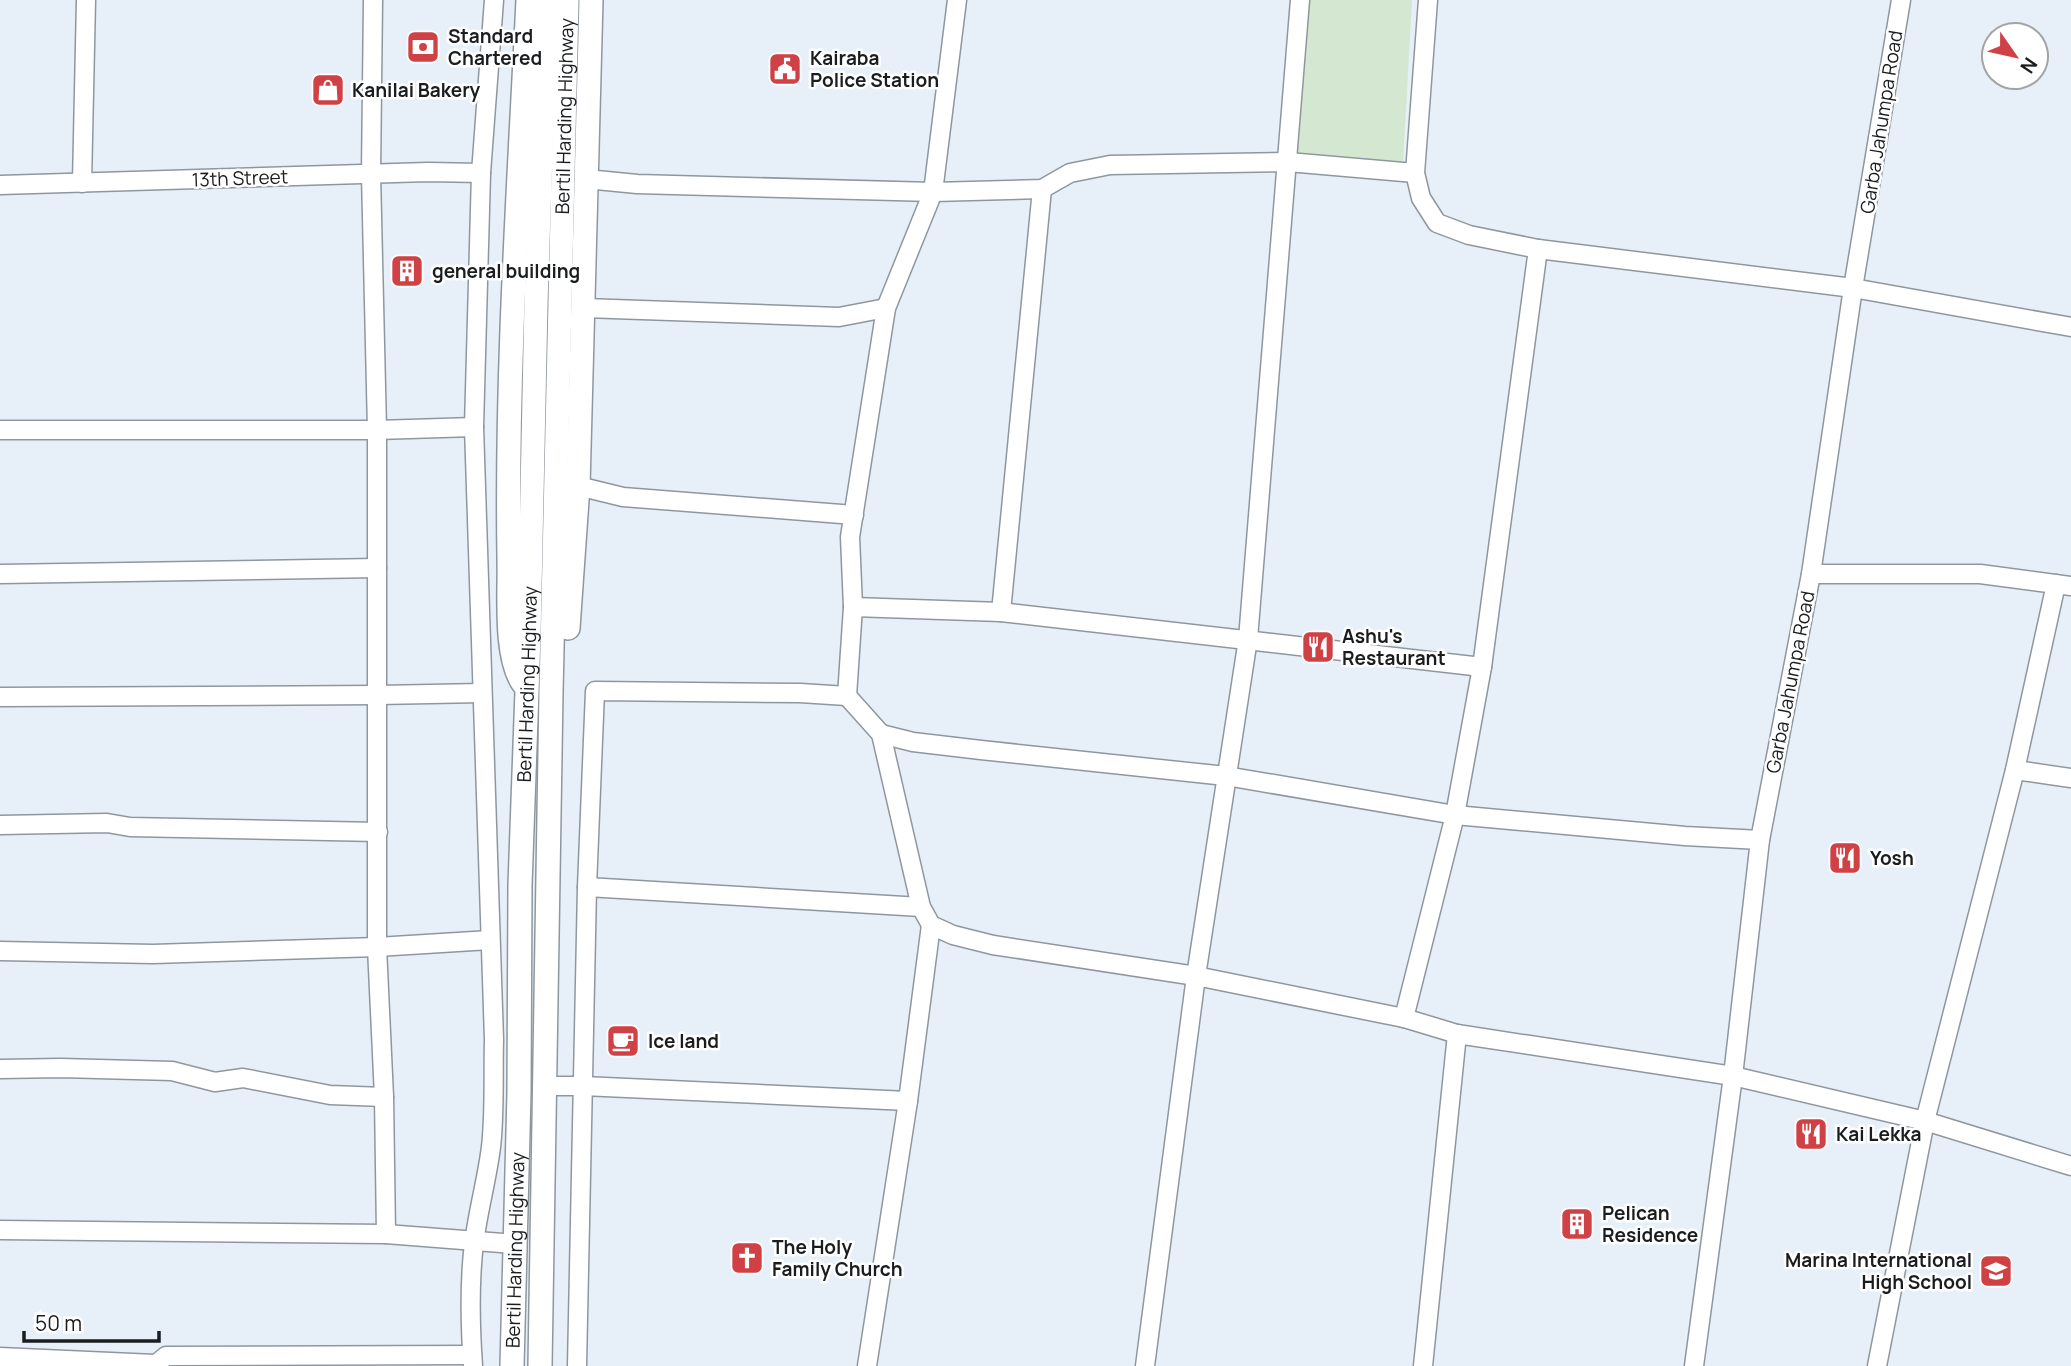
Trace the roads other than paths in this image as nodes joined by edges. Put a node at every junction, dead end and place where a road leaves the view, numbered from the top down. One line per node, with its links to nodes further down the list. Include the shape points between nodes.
1 (86, 0): 17 (street)
2 (373, 0): 15 (street)
3 (494, 0): 13 (street)
4 (528, 0): 39 (main road, via 508,481 511,644 516,674)
5 (545, 0): 39 (main road, Bertil Harding Highway)
6 (567, 0): 40 (main road, Bertil Harding Highway)
7 (591, 0): 16 (main road)
8 (957, 0): 20 (street)
9 (1300, 0): 12 (street)
10 (1428, 0): 14 (street)
11 (1901, 0): 22 (street, Garba Jahumpa Road)
12 (1288, 162): 14 (street); 19 (street, via 1110,165 1070,173); 37 (street)
13 (481, 173): 15 (street, 13th Street); 26 (street)
14 (1415, 173): 21 (street, via 1421,198 1437,223 1469,235)
15 (371, 174): 17 (street, 13th Street); 28 (street)
16 (586, 179): 20 (street); 24 (main road)
17 (82, 183): 18 (street, 13th Street)
18 (0, 185)
19 (1042, 189): 20 (street); 36 (street)
20 (933, 192): 23 (street)
21 (1538, 249): 22 (street); 38 (street)
22 (1853, 288): 25 (street); 33 (street, Garba Jahumpa Road)
23 (886, 307): 24 (street, via 839,317); 30 (street)
24 (584, 308): 29 (main road)
25 (2071, 327)
26 (474, 427): 28 (street); 41 (street)
27 (0, 430): 28 (street)
28 (377, 430): 31 (street)
29 (578, 486): 30 (street, via 623,497); 40 (main road, via 567,645)
30 (854, 515): 35 (street, via 850,537)
31 (377, 568): 32 (street); 42 (street)
32 (0, 574)
33 (1811, 574): 34 (street, via 1980,574); 52 (street, Garba Jahumpa Road)
34 (2063, 585): 46 (street)
35 (853, 607): 36 (street); 44 (street)
36 (1001, 612): 37 (street)
37 (1248, 639): 38 (street); 47 (street)
38 (1482, 667): 49 (street)
39 (527, 691): 73 (main road, Bertil Harding Highway)
40 (551, 692): 64 (main road, Bertil Harding Highway)
41 (482, 693): 42 (street); 56 (street)
42 (378, 695): 43 (street); 51 (street)
43 (0, 696)
44 (847, 696): 45 (street); 53 (street, via 595,691)
45 (881, 734): 47 (street, via 913,742); 54 (street)
46 (2014, 770): 48 (street); 68 (street)
47 (1226, 776): 49 (street); 59 (street)
48 (2071, 778)
49 (1455, 815): 52 (street); 60 (street)
50 (0, 825): 51 (street, via 107,823)
51 (378, 832): 57 (street)
52 (1760, 840): 63 (street, Garba Jahumpa Road)
53 (587, 887): 54 (street); 65 (street)
54 (921, 907): 55 (street)
55 (931, 925): 59 (street, via 993,946); 67 (street)
56 (490, 940): 57 (street); 72 (street, via 493,1115)
57 (377, 947): 58 (street, via 153,954); 66 (street)
58 (0, 951)
59 (1196, 976): 60 (street); 81 (street)
60 (1404, 1018): 61 (street)
61 (1457, 1034): 63 (street); 82 (street)
62 (0, 1069): 66 (street, via 172,1071 215,1082 243,1079 330,1095)
63 (1733, 1076): 68 (street); 83 (street, Garba Jahumpa Road)
64 (545, 1086): 65 (street); 78 (main road, Bertil Harding Highway)
65 (583, 1086): 67 (street); 79 (street)
66 (384, 1097): 71 (street)
67 (908, 1101): 80 (street)
68 (1925, 1121): 69 (street); 84 (street)
69 (2071, 1166)
70 (0, 1230): 71 (street)
71 (386, 1234): 72 (street)
72 (474, 1241): 73 (street); 75 (street, via 470,1292)
73 (515, 1244): 77 (main road, Bertil Harding Highway)
74 (0, 1357): 76 (street)
75 (473, 1361): 76 (street, via 166,1356)
76 (154, 1365)
77 (512, 1366)
78 (540, 1366)
79 (577, 1366)
80 (867, 1366)
81 (1145, 1366)
82 (1423, 1366)
83 (1694, 1366)
84 (1877, 1366)

